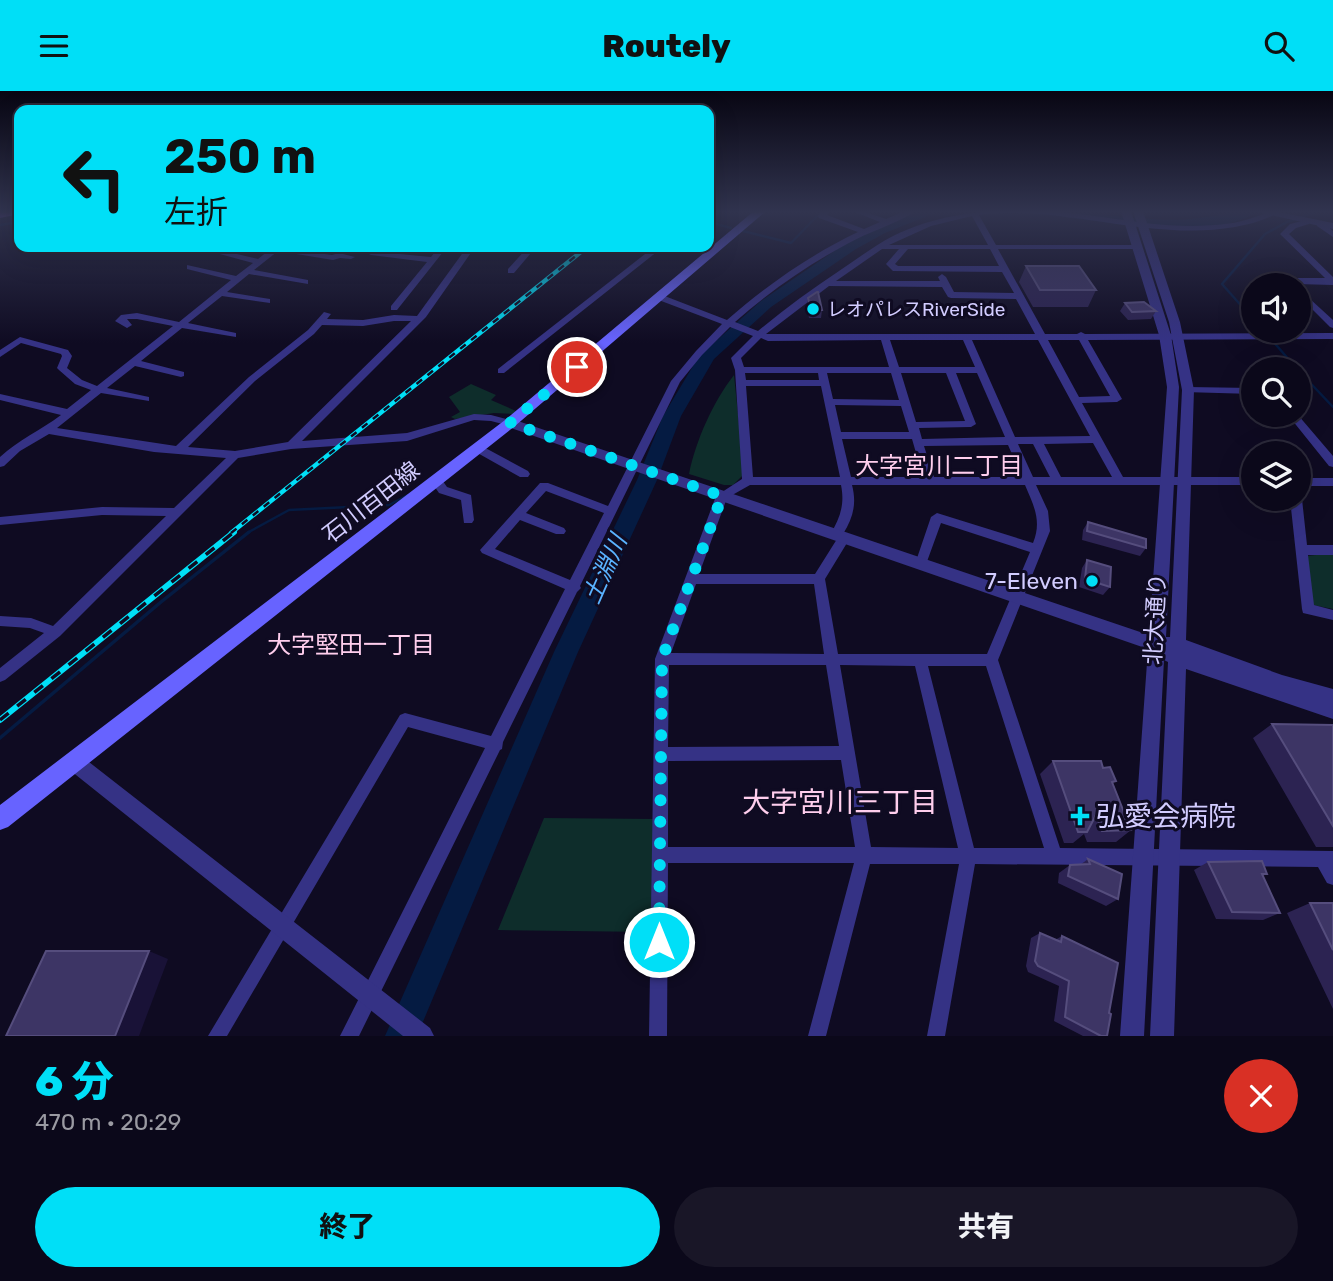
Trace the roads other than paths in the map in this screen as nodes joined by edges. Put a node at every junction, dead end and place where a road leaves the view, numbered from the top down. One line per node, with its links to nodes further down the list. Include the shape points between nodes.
1 (234, 255): 21 (street)
2 (268, 255): 21 (street)
3 (317, 255): 4 (street)
4 (339, 255)
5 (340, 255): 19 (street)
6 (390, 255): 20 (street)
7 (437, 255): 20 (street)
8 (465, 255): 40 (street)
9 (525, 255): 26 (street)
10 (649, 255): 60 (street)
11 (709, 255): 35 (main road, 石川百田線)
12 (824, 255): 43 (street, via 762,295)
13 (867, 255): 31 (street)
14 (898, 255): 23 (street, via 890,264 896,269)
15 (995, 255): 24 (street)
16 (1139, 255): 49 (street)
17 (1146, 255): 49 (street, 北大通り)
18 (1306, 255): 29 (street)
19 (351, 257)
20 (434, 260): 38 (street)
21 (259, 262): 25 (street)
22 (190, 267): 27 (street)
23 (938, 269): 24 (street); 32 (street)
24 (1003, 269): 34 (street)
25 (246, 271): 27 (street); 30 (street)
26 (511, 271)
27 (236, 279): 33 (street)
28 (1311, 281): 29 (street)
29 (1332, 281)
30 (305, 282)
31 (827, 283): 32 (street); 46 (street)
32 (946, 284): 34 (street, via 951,295)
33 (219, 293): 36 (street); 42 (street)
34 (1017, 296): 47 (street)
35 (659, 297): 43 (street); 73 (main road, 石川百田線)
36 (267, 301)
37 (1311, 303): 44 (street)
38 (394, 308)
39 (323, 318): 40 (street, via 363,323); 83 (street)
40 (419, 319): 81 (street)
41 (127, 325): 42 (street, via 120,321 131,315)
42 (178, 325): 45 (street); 54 (street)
43 (729, 325): 46 (street); 87 (street, via 700,349 676,381)
44 (1333, 325)
45 (233, 335)
46 (755, 335): 50 (street); 55 (street, via 736,358)
47 (1039, 335): 48 (street); 51 (street); 69 (street)
48 (1081, 335): 49 (street); 69 (street, via 1117,399)
49 (1171, 335): 52 (street); 65 (street, 北大通り, via 1187,370); 98 (street)
50 (884, 336): 51 (street); 57 (street)
51 (966, 336): 59 (street)
52 (1333, 336)
53 (0, 354): 64 (street, via 20,340 65,352 62,368 68,376)
54 (132, 362): 61 (street); 64 (street)
55 (740, 370): 56 (street); 62 (street)
56 (822, 370): 57 (street); 63 (street)
57 (896, 370): 58 (street); 71 (street)
58 (950, 370): 59 (street); 77 (street, via 971,424)
59 (981, 370): 78 (street)
60 (501, 371)
61 (181, 374)
62 (741, 383): 63 (street); 90 (street)
63 (825, 383): 70 (street)
64 (99, 389): 68 (street); 72 (street)
65 (1188, 390): 66 (street); 95 (street, 北大通り)
66 (1241, 391)
67 (0, 397): 72 (street)
68 (145, 399)
69 (1075, 400): 80 (street)
70 (829, 402): 71 (street); 76 (street)
71 (906, 403): 77 (street)
72 (68, 413): 75 (street)
73 (510, 423): 81 (street, via 474,417 407,436); 82 (main road, 石川百田線); 87 (street)
74 (1303, 427): 86 (street)
75 (48, 430): 83 (street); 85 (street)
76 (836, 435): 77 (street); 91 (street)
77 (916, 435): 78 (street); 92 (street)
78 (1012, 439): 79 (street); 93 (street)
79 (1036, 439): 80 (street); 94 (street)
80 (1096, 439): 97 (street)
81 (290, 445): 84 (street)
82 (478, 448): 88 (street); 89 (main road, 石川百田線)
83 (179, 450): 84 (street)
84 (234, 455): 104 (street)
85 (0, 463)
86 (1333, 463)
87 (635, 466): 101 (street); 102 (street)
88 (524, 474)
89 (436, 480): 107 (street, via 443,490 467,498); 133 (main road, 石川百田線)
90 (748, 481): 91 (street); 101 (street)
91 (847, 481): 92 (street); 109 (street, via 850,507)
92 (930, 481): 93 (street)
93 (1030, 481): 94 (street); 110 (street, via 1044,531)
94 (1058, 481): 97 (street)
95 (1185, 481): 96 (street); 98 (street); 122 (street, 北大通り)
96 (1241, 481)
97 (1120, 482): 98 (street)
98 (1167, 482): 121 (street)
99 (1311, 482): 100 (street)
100 (1333, 482)
101 (722, 496): 109 (street); 114 (street)
102 (610, 511): 105 (street, via 544,486); 116 (street)
103 (1297, 511): 111 (street)
104 (175, 512): 106 (street, via 102,511); 120 (street)
105 (518, 515): 108 (street); 116 (street, via 486,551)
106 (0, 520)
107 (468, 520)
108 (560, 531)
109 (840, 536): 113 (street); 115 (street)
110 (1036, 549): 113 (street, via 937,517); 117 (street)
111 (1302, 550): 112 (street); 118 (street, via 1308,609)
112 (1333, 550)
113 (921, 564): 117 (street)
114 (691, 579): 115 (street); 123 (street)
115 (819, 579): 124 (street)
116 (575, 588): 130 (street)
117 (1016, 597): 121 (street); 126 (street)
118 (1333, 615)
119 (0, 621): 120 (street, via 31,623)
120 (55, 632): 127 (street)
121 (1157, 645): 122 (street); 139 (street)
122 (1176, 651): 128 (street); 129 (street); 140 (street, 北大通り)
123 (662, 659): 124 (street); 132 (street)
124 (832, 660): 125 (street); 131 (street)
125 (920, 660): 126 (street); 137 (street)
126 (991, 660): 138 (street)
127 (0, 676)
128 (1333, 697)
129 (1333, 711)
130 (497, 744): 143 (street, via 405,720); 144 (street)
131 (847, 753): 132 (street); 136 (street)
132 (660, 754): 135 (street)
133 (73, 761): 134 (main road, 石川百田線); 143 (street)
134 (0, 818)
135 (659, 855): 136 (street); 148 (street)
136 (864, 855): 137 (street); 149 (street)
137 (968, 856): 138 (street); 150 (street)
138 (1055, 856): 139 (street)
139 (1143, 856): 140 (street); 151 (street)
140 (1170, 856): 141 (street); 152 (street, 北大通り)
141 (1328, 859): 142 (street)
142 (1333, 877)
143 (282, 927): 144 (street); 145 (street)
144 (373, 997): 146 (street); 147 (street)
145 (217, 1036)
146 (349, 1036)
147 (422, 1036)
148 (658, 1036)
149 (817, 1036)
150 (936, 1036)
151 (1132, 1036)
152 (1162, 1036)

